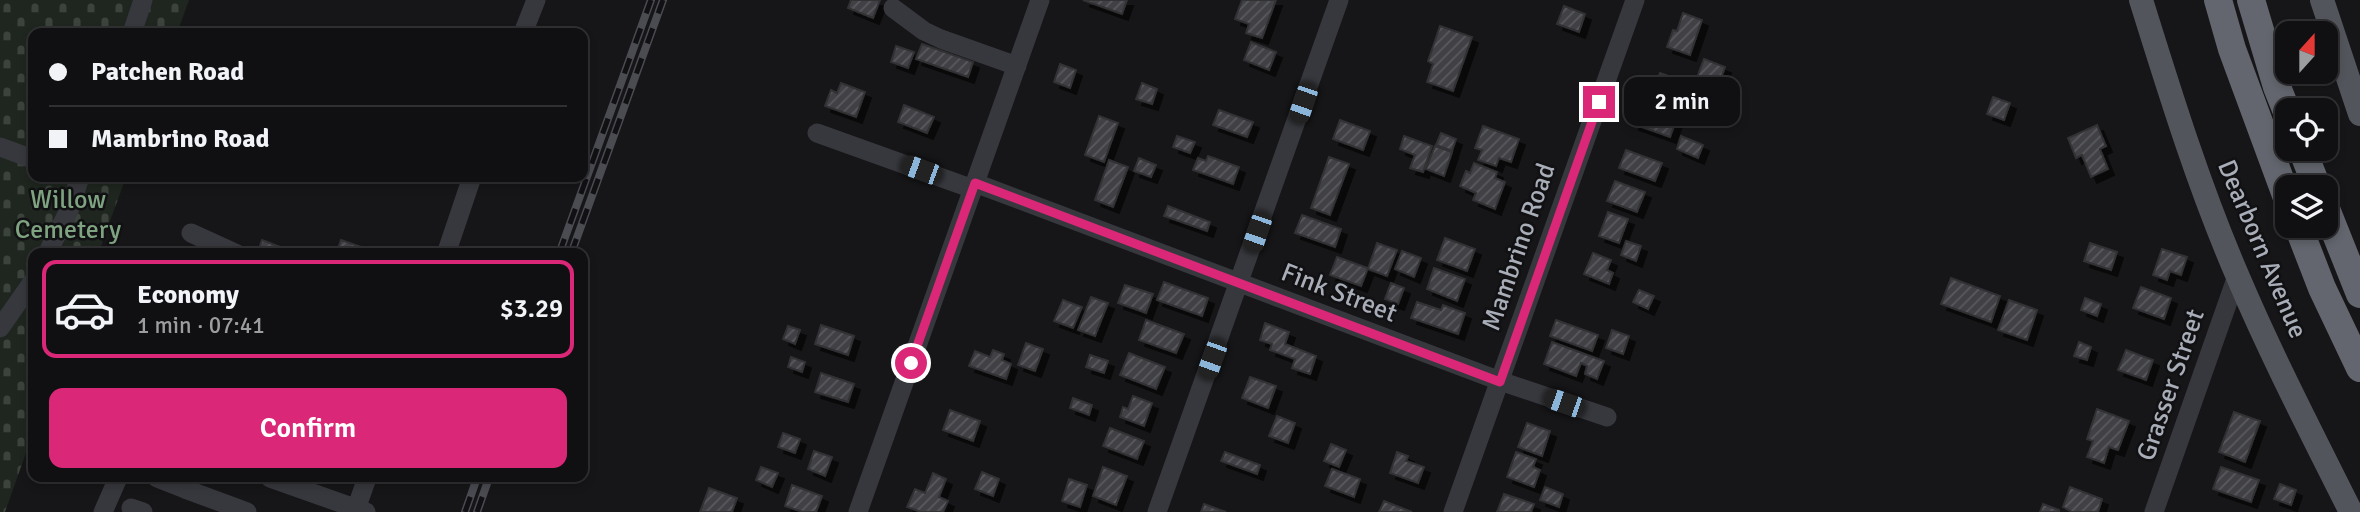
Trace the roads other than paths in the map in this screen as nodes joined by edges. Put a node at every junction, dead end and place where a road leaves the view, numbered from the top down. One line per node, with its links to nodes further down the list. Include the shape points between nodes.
1 (144, 0): 11 (street)
2 (536, 0): 12 (street)
3 (1040, 0): 13 (street)
4 (1339, 0): 30 (street)
5 (1634, 0): 35 (street, Mambrino Road)
6 (2141, 0): 29 (main road, Dearborn Avenue, via 2180,128)
7 (2218, 0): 19 (highway)
8 (2251, 0): 14 (highway)
9 (2328, 7): 15 (main road)
10 (893, 8): 13 (street, via 933,35)
11 (134, 28)
12 (525, 28)
13 (1017, 66): 22 (street)
14 (2281, 98)
15 (2360, 114)
16 (817, 133): 22 (street, Fink Street)
17 (0, 147): 18 (street)
18 (28, 157)
19 (2279, 175)
20 (78, 182): 26 (street)
21 (470, 182): 28 (street)
22 (974, 186): 30 (street, Fink Street); 44 (street)
23 (191, 233): 27 (street)
24 (2303, 238): 34 (highway)
25 (2337, 238): 32 (highway)
26 (50, 248)
27 (224, 248)
28 (448, 248)
29 (2237, 276): 47 (street, Grasser Street); 48 (main road, Dearborn Avenue)
30 (1239, 283): 35 (street, Fink Street); 45 (street)
31 (28, 289): 33 (street)
32 (2360, 295)
33 (0, 328)
34 (2360, 368)
35 (1500, 382): 36 (street, Fink Street); 46 (street, Mambrino Road)
36 (1607, 417)
37 (116, 482): 42 (street)
38 (281, 482): 41 (street)
39 (366, 482): 41 (street)
40 (187, 483): 43 (street)
41 (359, 511)
42 (103, 512)
43 (247, 512)
44 (858, 512)
45 (1157, 512)
46 (1454, 512)
47 (2154, 512)
48 (2351, 512)

